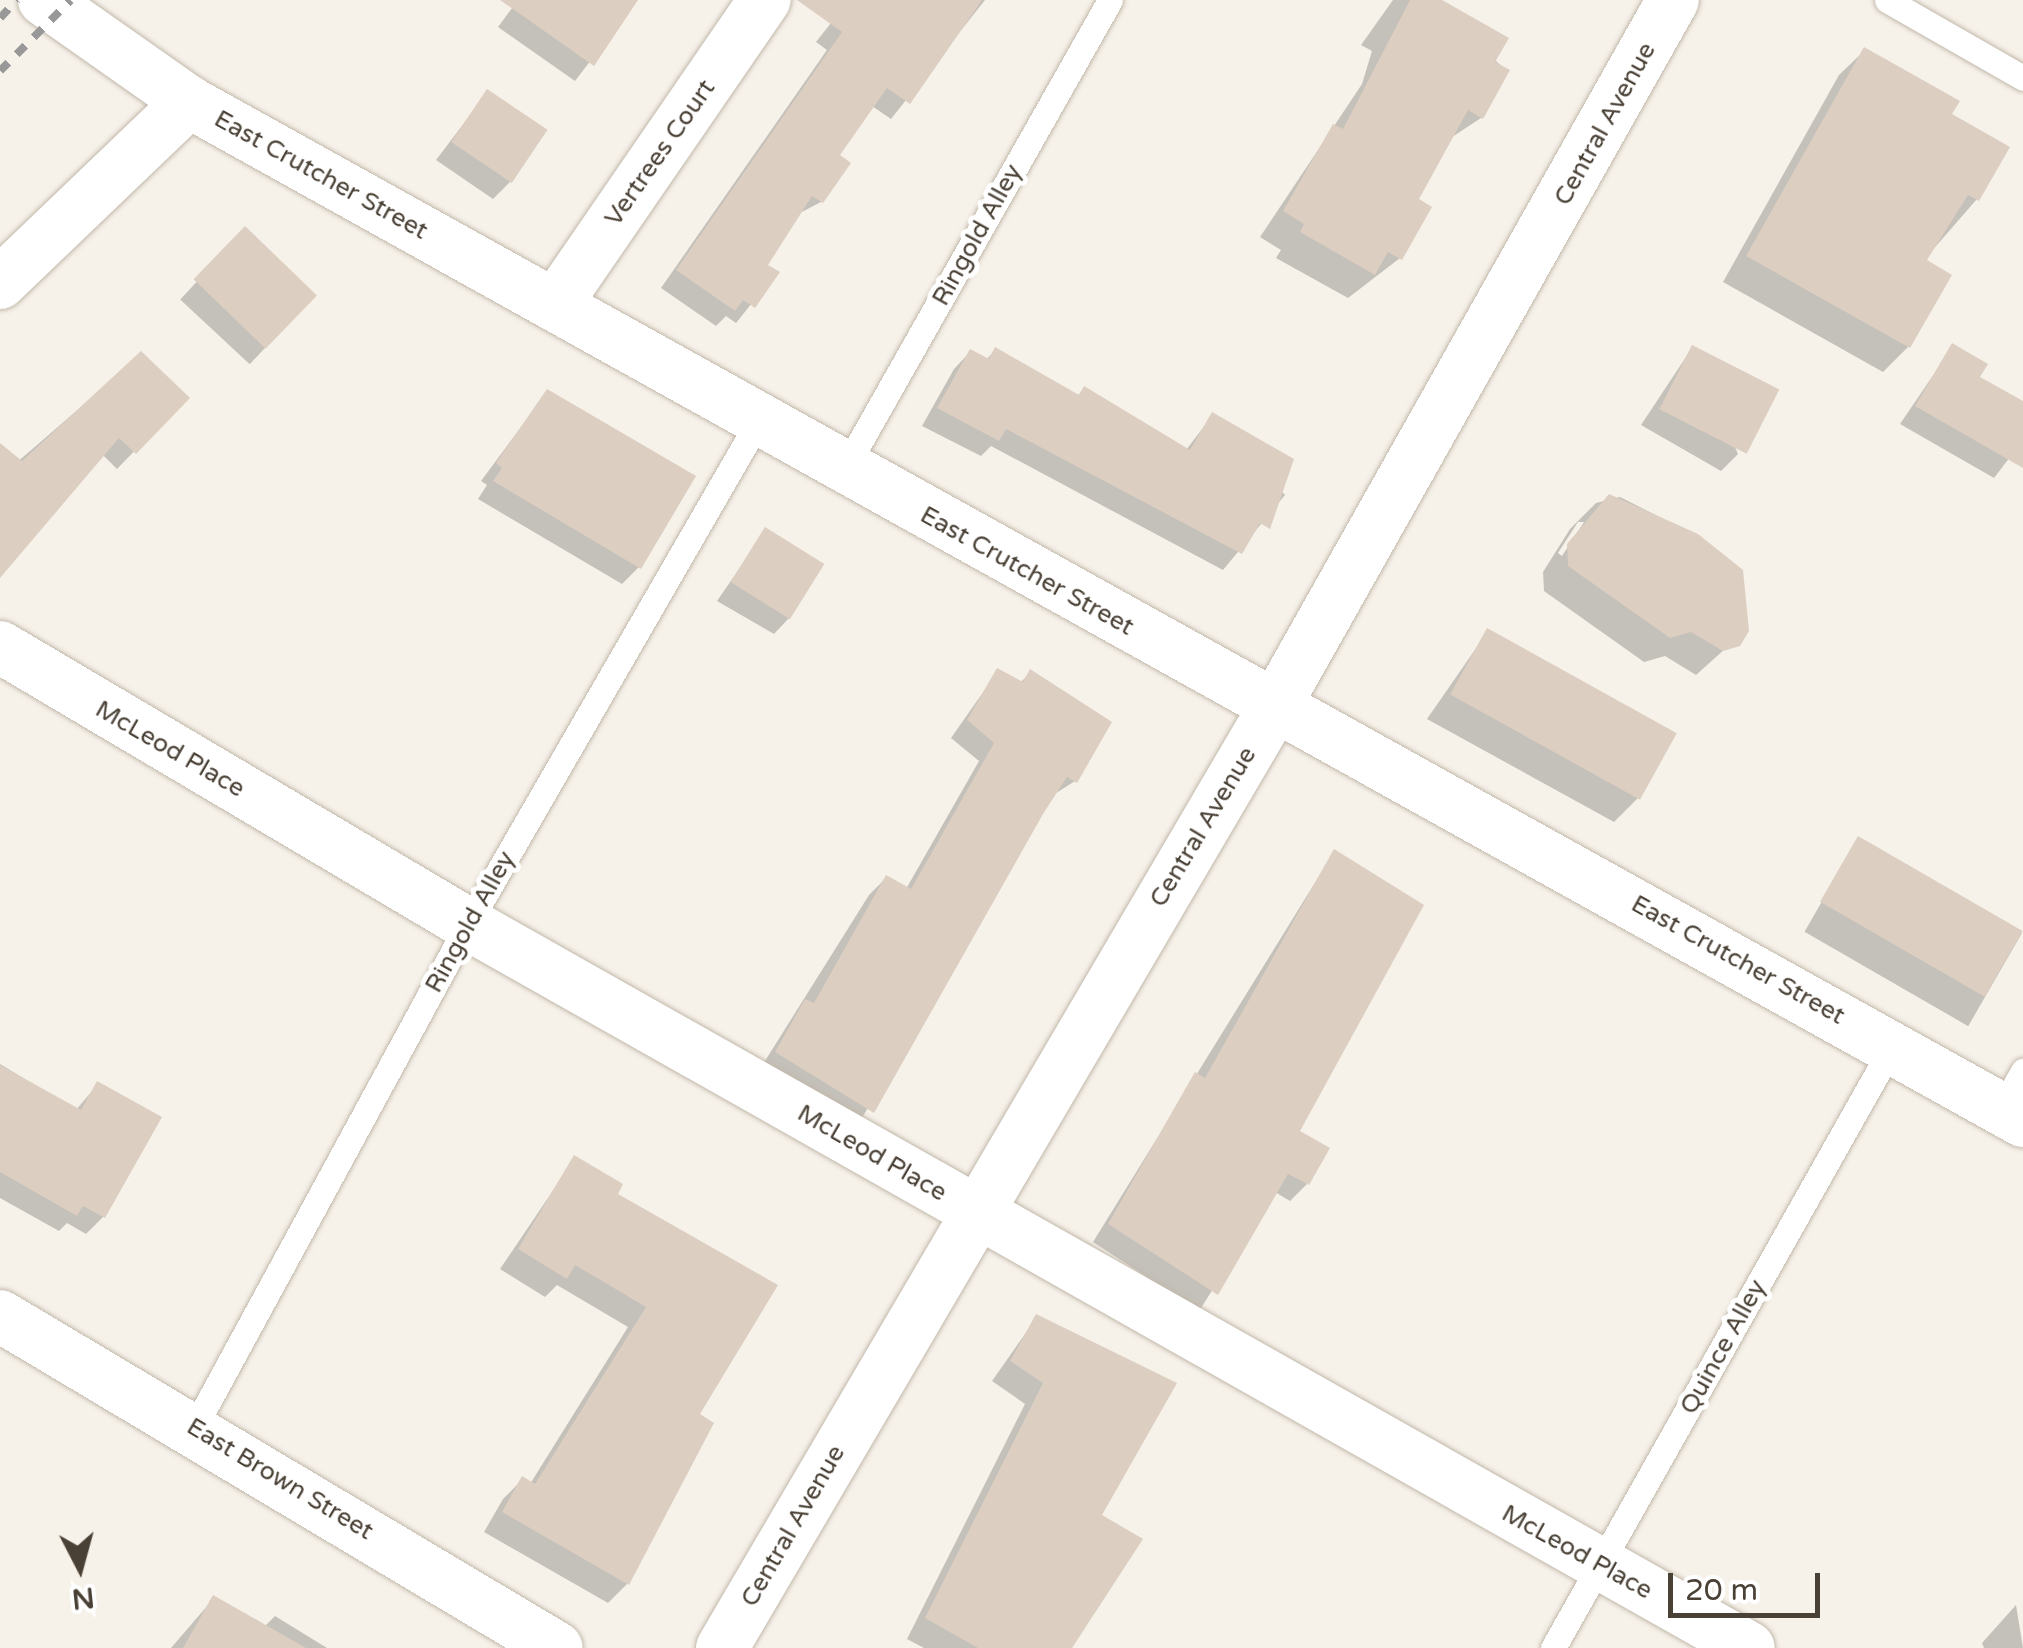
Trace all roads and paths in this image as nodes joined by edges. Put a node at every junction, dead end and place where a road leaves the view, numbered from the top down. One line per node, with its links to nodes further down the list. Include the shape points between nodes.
1 (44, 0): 7 (street, East Crutcher Street)
2 (766, 0): 9 (street, Vertrees Court)
3 (1110, 0): 11 (lane, Ringold Alley)
4 (1674, 0): 13 (street, Central Avenue)
5 (1887, 0): 6 (lane)
6 (2023, 78)
7 (189, 102): 8 (street); 9 (street, East Crutcher Street)
8 (0, 283)
9 (555, 305): 10 (street, East Crutcher Street)
10 (758, 422): 11 (street, East Crutcher Street); 14 (lane, Ringold Alley)
11 (844, 470): 13 (street, East Crutcher Street)
12 (0, 648): 14 (street, McLeod Place)
13 (1274, 706): 15 (street, East Crutcher Street); 17 (street, Central Avenue)
14 (468, 924): 17 (street, McLeod Place); 19 (lane, Ringold Alley)
15 (1894, 1045): 16 (street, East Crutcher Street); 20 (lane, Quince Alley)
16 (2016, 1100)
17 (975, 1212): 20 (street, McLeod Place); 22 (street, Central Avenue)
18 (0, 1316): 19 (street, East Brown Street)
19 (194, 1428): 21 (street, East Brown Street)
20 (1600, 1565): 23 (lane, Quince Alley); 24 (street, McLeod Place)
21 (557, 1648)
22 (722, 1648)
23 (1553, 1648)
24 (1749, 1648)

